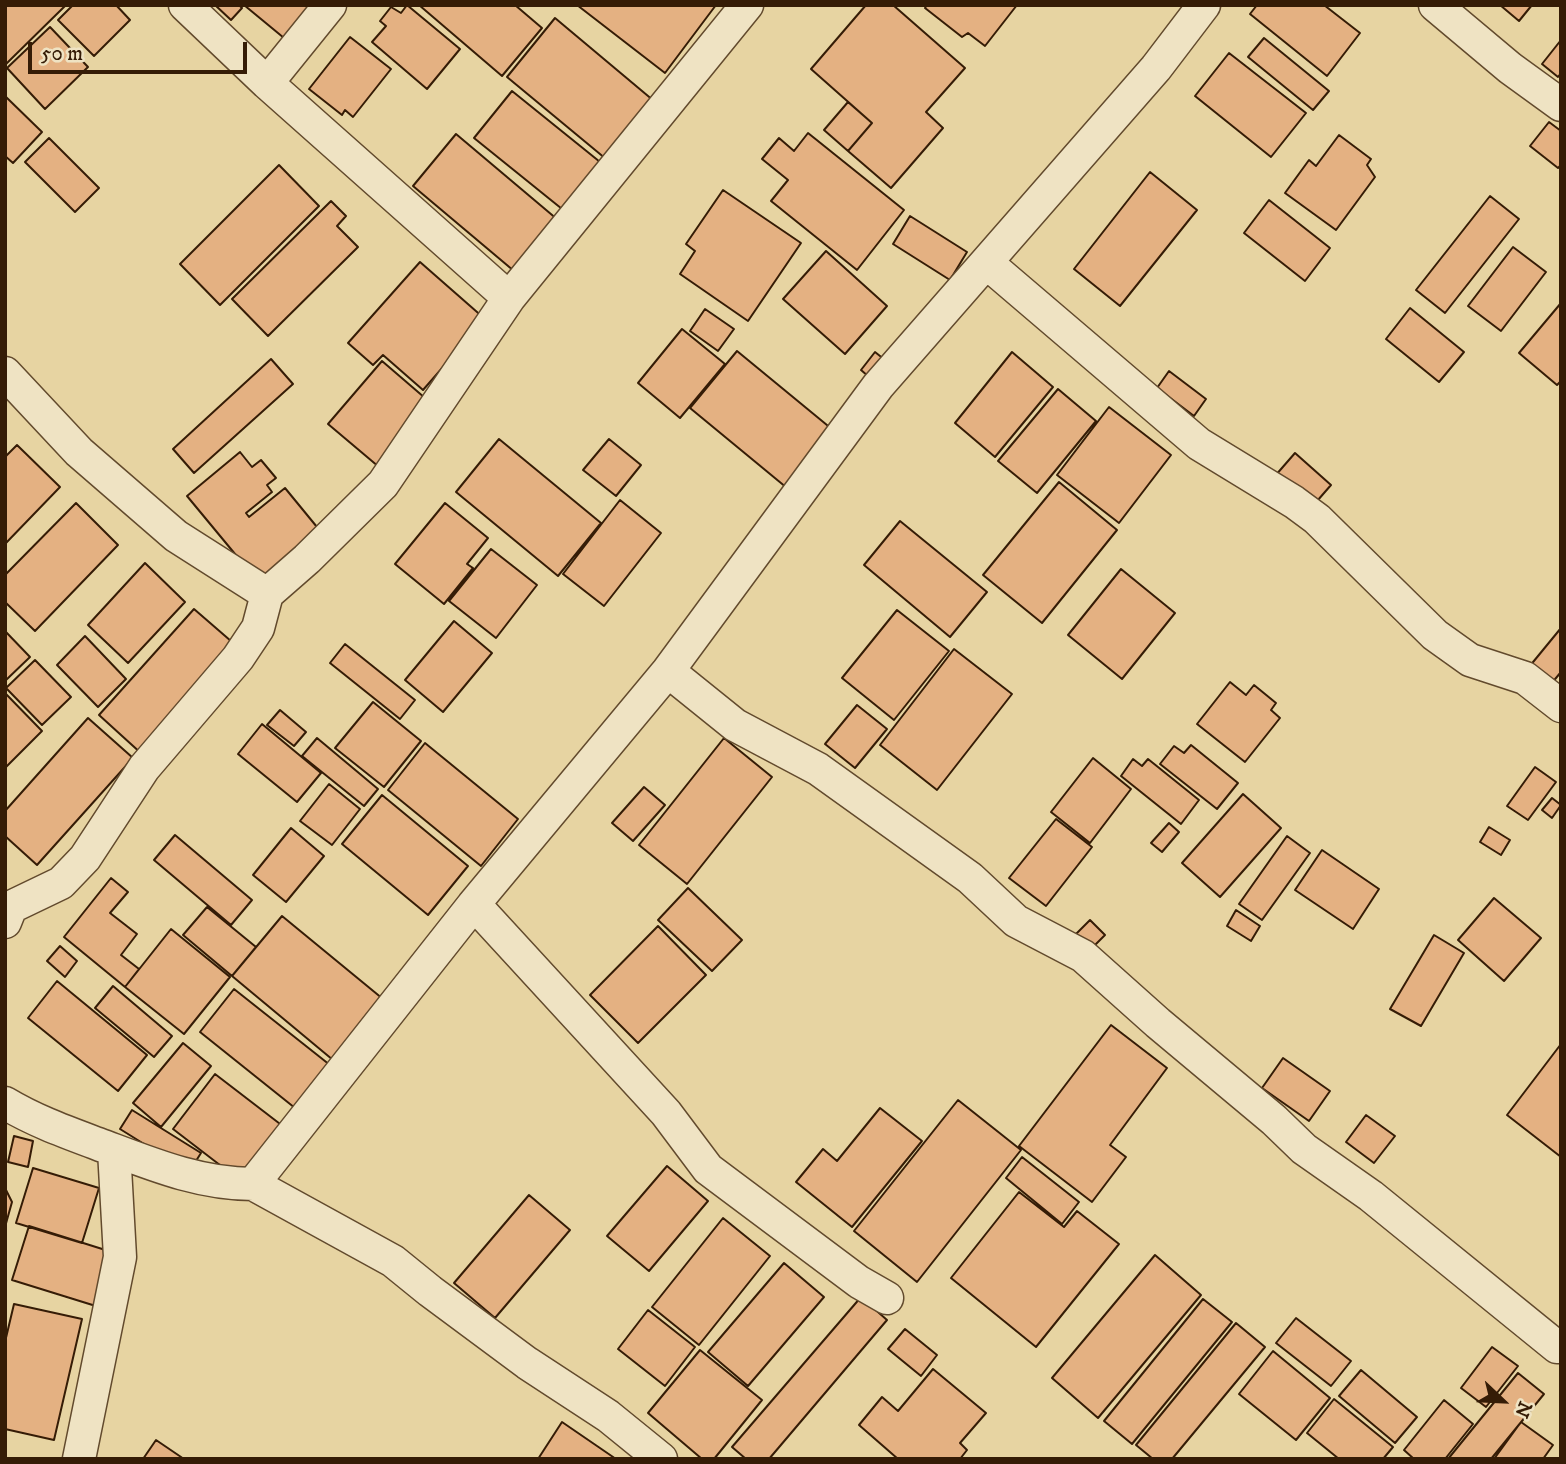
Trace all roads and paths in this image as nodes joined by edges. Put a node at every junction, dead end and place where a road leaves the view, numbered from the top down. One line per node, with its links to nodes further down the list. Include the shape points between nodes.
1 (185, 5): 6 (street)
2 (330, 5): 6 (street)
3 (747, 5): 9 (street)
4 (1204, 5): 8 (street, via 1156,68)
5 (1434, 5): 7 (street)
6 (267, 83): 9 (street)
7 (1561, 105)
8 (987, 263): 12 (street, via 878,386); 13 (street, via 1199,444 1317,519 1435,635 1470,660 1525,678)
9 (509, 298): 11 (street, via 383,484)
10 (5, 373): 11 (street, via 79,453 176,536)
11 (267, 594): 15 (street, via 258,628 238,658 144,768 85,858 61,883)
12 (668, 671): 14 (street); 20 (street, via 735,725 818,769 970,878 1016,921 1083,956 1304,1149 1371,1196)
13 (1561, 706)
14 (474, 904): 18 (street); 19 (street, via 666,1113 708,1169)
15 (7, 910)
16 (5, 1103): 17 (street, via 30,1118)
17 (114, 1150): 18 (street, via 171,1172 228,1184); 21 (street, via 120,1257)
18 (253, 1184): 22 (street, via 393,1261)
19 (887, 1298)
20 (1557, 1348)
21 (79, 1459)
22 (661, 1459)

